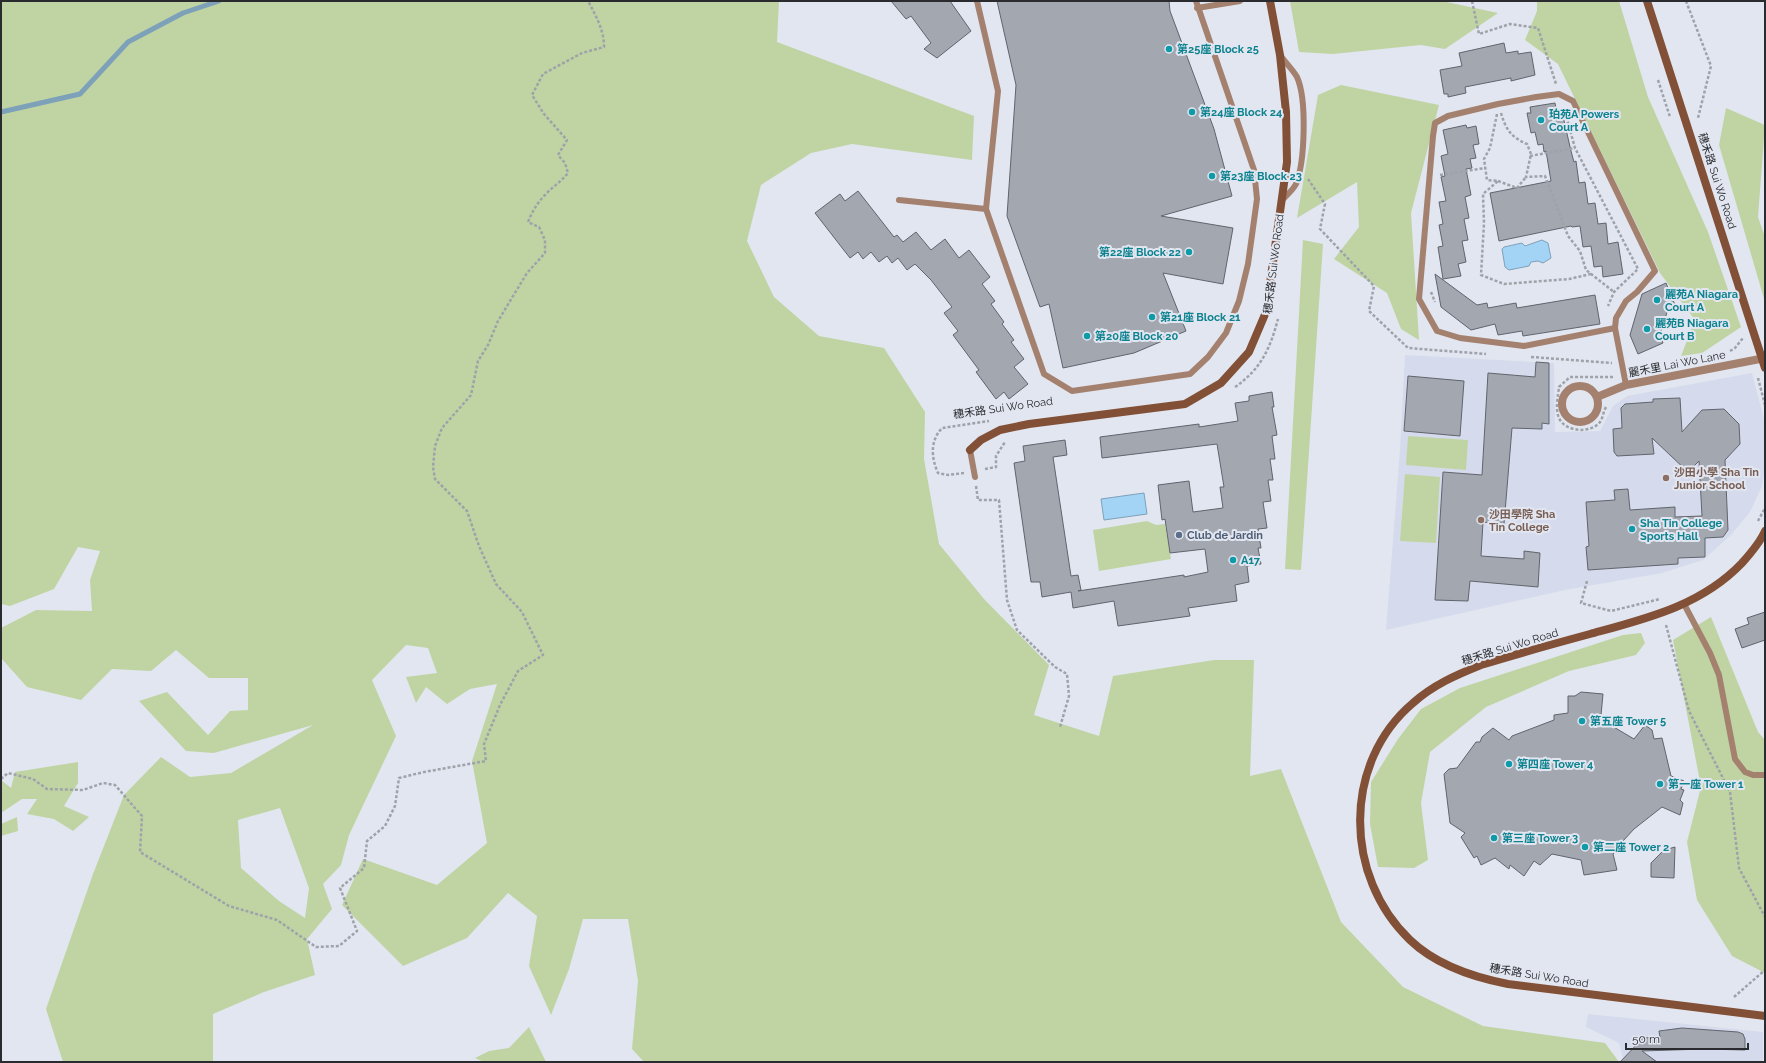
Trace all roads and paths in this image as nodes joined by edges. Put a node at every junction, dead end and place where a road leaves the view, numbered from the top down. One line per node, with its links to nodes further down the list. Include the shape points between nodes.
1 (588, 1): 55 (path, via 599,22 604,47 582,52 543,74 532,95 544,114 567,140 558,155 565,163 568,173 545,194 528,222 539,227 545,240 545,253 527,273 498,320 478,361 471,395 442,428 435,446 433,467 435,479 467,511 496,584 522,612 543,655 518,671 484,744 486,761 399,778 395,806 385,826 367,841 364,868 340,888 357,932 339,946 316,947 276,920 229,906 194,885 140,852 142,816 114,785 103,783 83,790 47,789 27,777 8,773)
2 (977, 1): 24 (lane, via 998,91)
3 (1196, 1): 9 (lane)
4 (1240, 1): 9 (lane)
5 (1270, 1): 10 (street, 穗禾路 Sui Wo Road)
6 (1472, 1): 11 (path, via 1479,34 1510,24 1538,28)
7 (1647, 1): 34 (street, 穗禾路 Sui Wo Road)
8 (1686, 1): 14 (path, via 1711,66)
9 (1197, 8): 24 (lane, via 1254,170 1257,199 1248,264 1239,301 1226,333 1208,357 1190,374 1072,391 1044,374)
10 (1280, 56): 23 (street, 穗禾路 Sui Wo Road, via 1286,112); 23 (lane, via 1297,77 1303,112 1302,154 1296,185)
11 (1560, 94): 12 (lane); 15 (path); 28 (lane, via 1573,101 1655,271)
12 (1498, 104): 16 (path, via 1504,123 1515,139 1527,144); 32 (lane, via 1448,116 1435,122 1419,299 1437,331 1460,338 1524,346)
13 (1490, 113): 17 (path, via 1498,111 1490,148 1484,159)
14 (1697, 119)
15 (1575, 148): 16 (path); 27 (path, via 1638,269)
16 (1530, 156): 20 (path)
17 (1485, 168): 18 (path); 21 (path, via 1487,180)
18 (1437, 176)
19 (1307, 177): 33 (path, via 1325,204 1320,229 1374,286 1369,311)
20 (1526, 177): 21 (path, via 1517,188); 25 (path, via 1545,176 1568,236 1580,251 1586,270)
21 (1498, 181): 25 (path, via 1483,194 1481,275 1504,284 1569,279)
22 (899, 200): 24 (lane)
23 (1282, 200): 44 (street, 穗禾路 Sui Wo Road, via 1266,312 1249,352 1221,383 1185,404 1000,430)
24 (986, 209)
25 (1591, 274): 27 (path)
26 (1429, 284): 29 (path)
27 (1614, 292): 28 (path); 30 (path)
28 (1626, 301): 32 (lane, via 1616,318)
29 (1436, 307)
30 (1606, 313)
31 (1278, 318): 38 (path, 穗禾路 Sui Wo Road, via 1271,344 1261,363)
32 (1615, 328): 37 (lane)
33 (1408, 348)
34 (1764, 358): 35 (street, 穗禾路 Sui Wo Road); 37 (street, 麗禾里 Lai Wo Lane)
35 (1765, 368)
36 (1757, 376): 40 (path)
37 (1626, 385): 39 (street, 麗禾里 Lai Wo Lane)
38 (1230, 390)
39 (1597, 397): 39 (street, via 1598,409 1591,419 1580,422 1569,418 1565,413 1564,396 1572,388 1589,388)
40 (1765, 400): 41 (path)
41 (1765, 405)
42 (993, 421): 45 (path, 穗禾路 Sui Wo Road, via 942,428 935,436 934,464 938,473)
43 (1009, 439): 45 (path, 穗禾路 Sui Wo Road, via 1003,443 996,456 996,467)
44 (970, 450): 45 (lane)
45 (974, 474): 53 (path, via 978,500 999,500 1007,600 1017,630 1055,667 1067,674 1069,696)
46 (1765, 508): 47 (path)
47 (1756, 526)
48 (1765, 531): 51 (street, 穗禾路 Sui Wo Road, via 1756,546 1735,570 1707,592)
49 (1587, 581): 50 (path, via 1581,603 1611,611)
50 (1661, 598)
51 (1684, 604): 54 (lane, via 1719,675 1735,760 1745,772); 59 (street, 穗禾路 Sui Wo Road, via 1645,619 1481,665 1426,692 1390,727 1374,755 1366,774 1362,795 1361,844 1374,889 1390,917 1421,949 1461,971 1516,985)
52 (1666, 625): 56 (path, via 1689,711 1730,792 1739,868)
53 (1060, 727)
54 (1765, 775)
55 (1, 779)
56 (1765, 917)
57 (1765, 970): 58 (path)
58 (1734, 997)
59 (1765, 1016)

